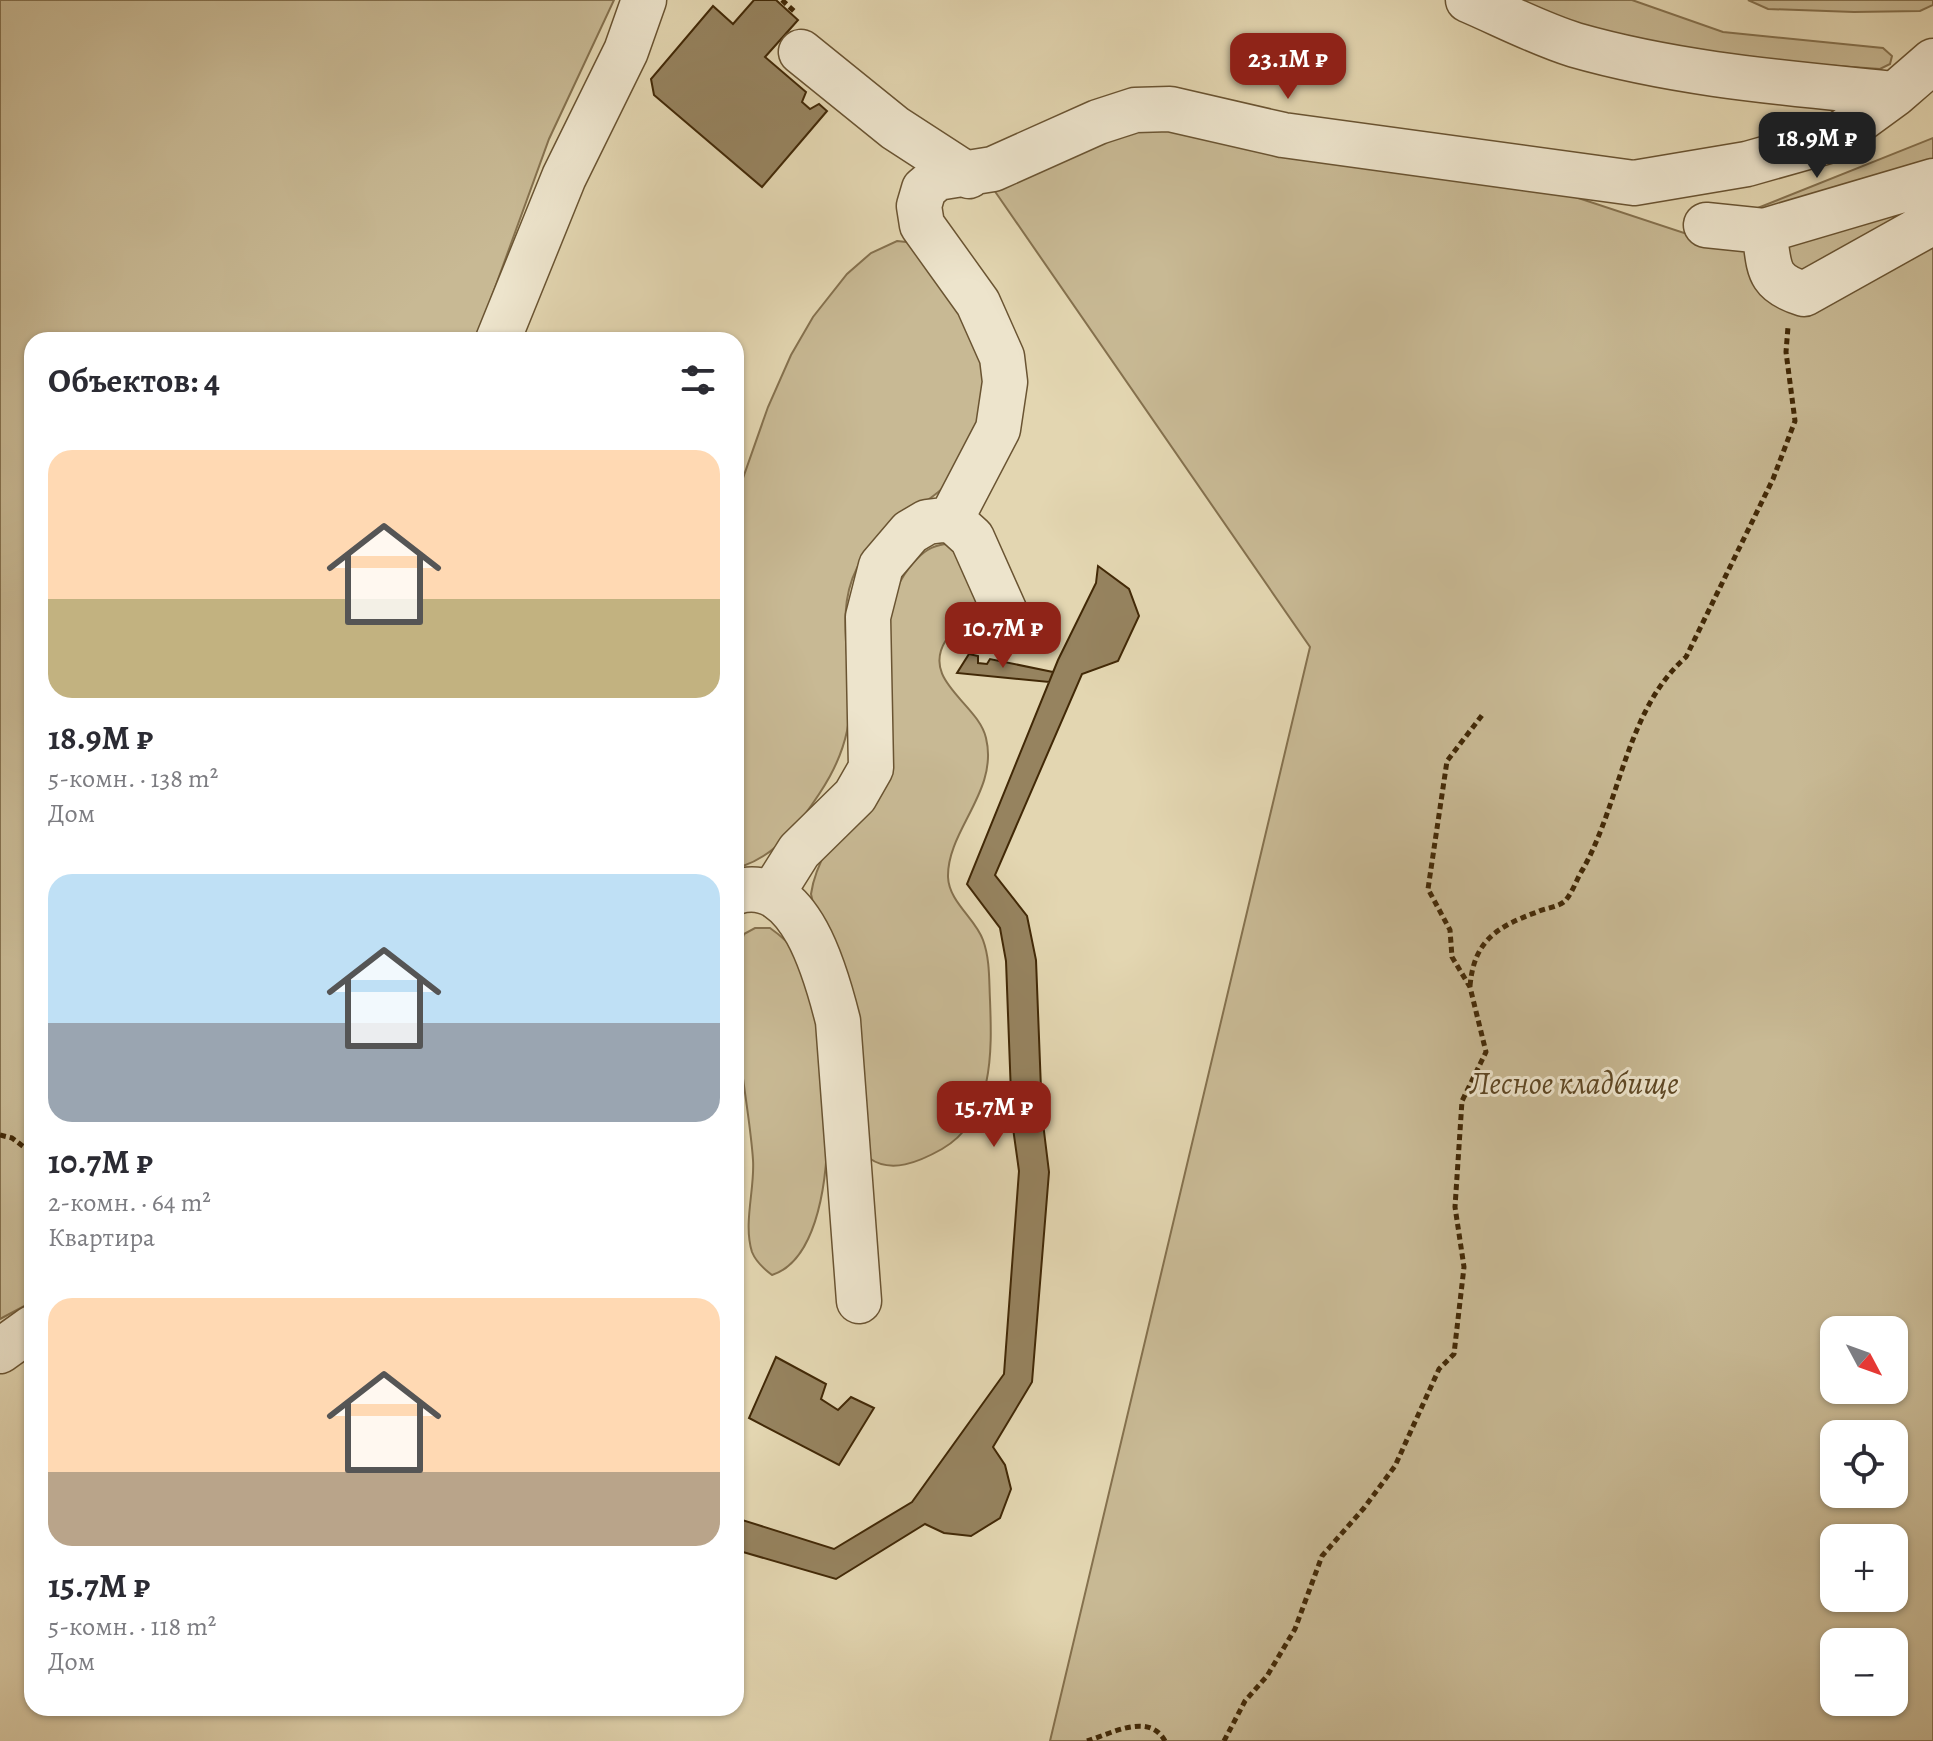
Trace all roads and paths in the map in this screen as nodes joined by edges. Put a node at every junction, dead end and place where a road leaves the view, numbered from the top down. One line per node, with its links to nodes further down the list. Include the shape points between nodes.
1 (644, 0): 12 (street)
2 (1468, 0): 5 (street, via 1572,44 1656,65)
3 (801, 52): 6 (street, via 895,128)
4 (1933, 61): 5 (street)
5 (1895, 94): 6 (street, via 1832,140 1747,164 1624,184 1283,135 1170,109 1135,110 1098,122 1018,160)
6 (969, 176): 13 (street, via 937,178 924,189 919,206 922,225 978,303 1002,357 1005,382 998,429)
7 (1933, 181): 10 (street)
8 (1933, 222): 11 (street)
9 (1706, 225): 10 (street)
10 (1764, 231): 11 (street, via 1771,274 1781,287)
11 (1804, 294): 17 (path, via 1786,335 1795,421 1773,479 1686,657 1665,676 1638,728 1594,849 1564,902 1494,933 1475,955)
12 (501, 332)
13 (951, 519): 14 (street, via 972,538); 16 (street, via 927,522 910,532 881,566 868,617 871,768 855,796)
14 (1005, 612)
15 (1483, 714): 17 (path, via 1447,761 1428,889 1450,930 1452,957)
16 (754, 893): 20 (street, via 794,912 807,931 838,1021)
17 (1470, 987): 25 (path, via 1486,1052 1462,1101 1455,1207 1464,1267 1454,1354 1439,1369 1395,1466 1322,1556 1295,1629)
18 (0, 1135): 19 (path)
19 (24, 1147)
20 (859, 1301)
21 (24, 1334): 22 (street)
22 (0, 1351)
23 (1087, 1741): 24 (path, via 1144,1724)
24 (1165, 1741)
25 (1224, 1741)

